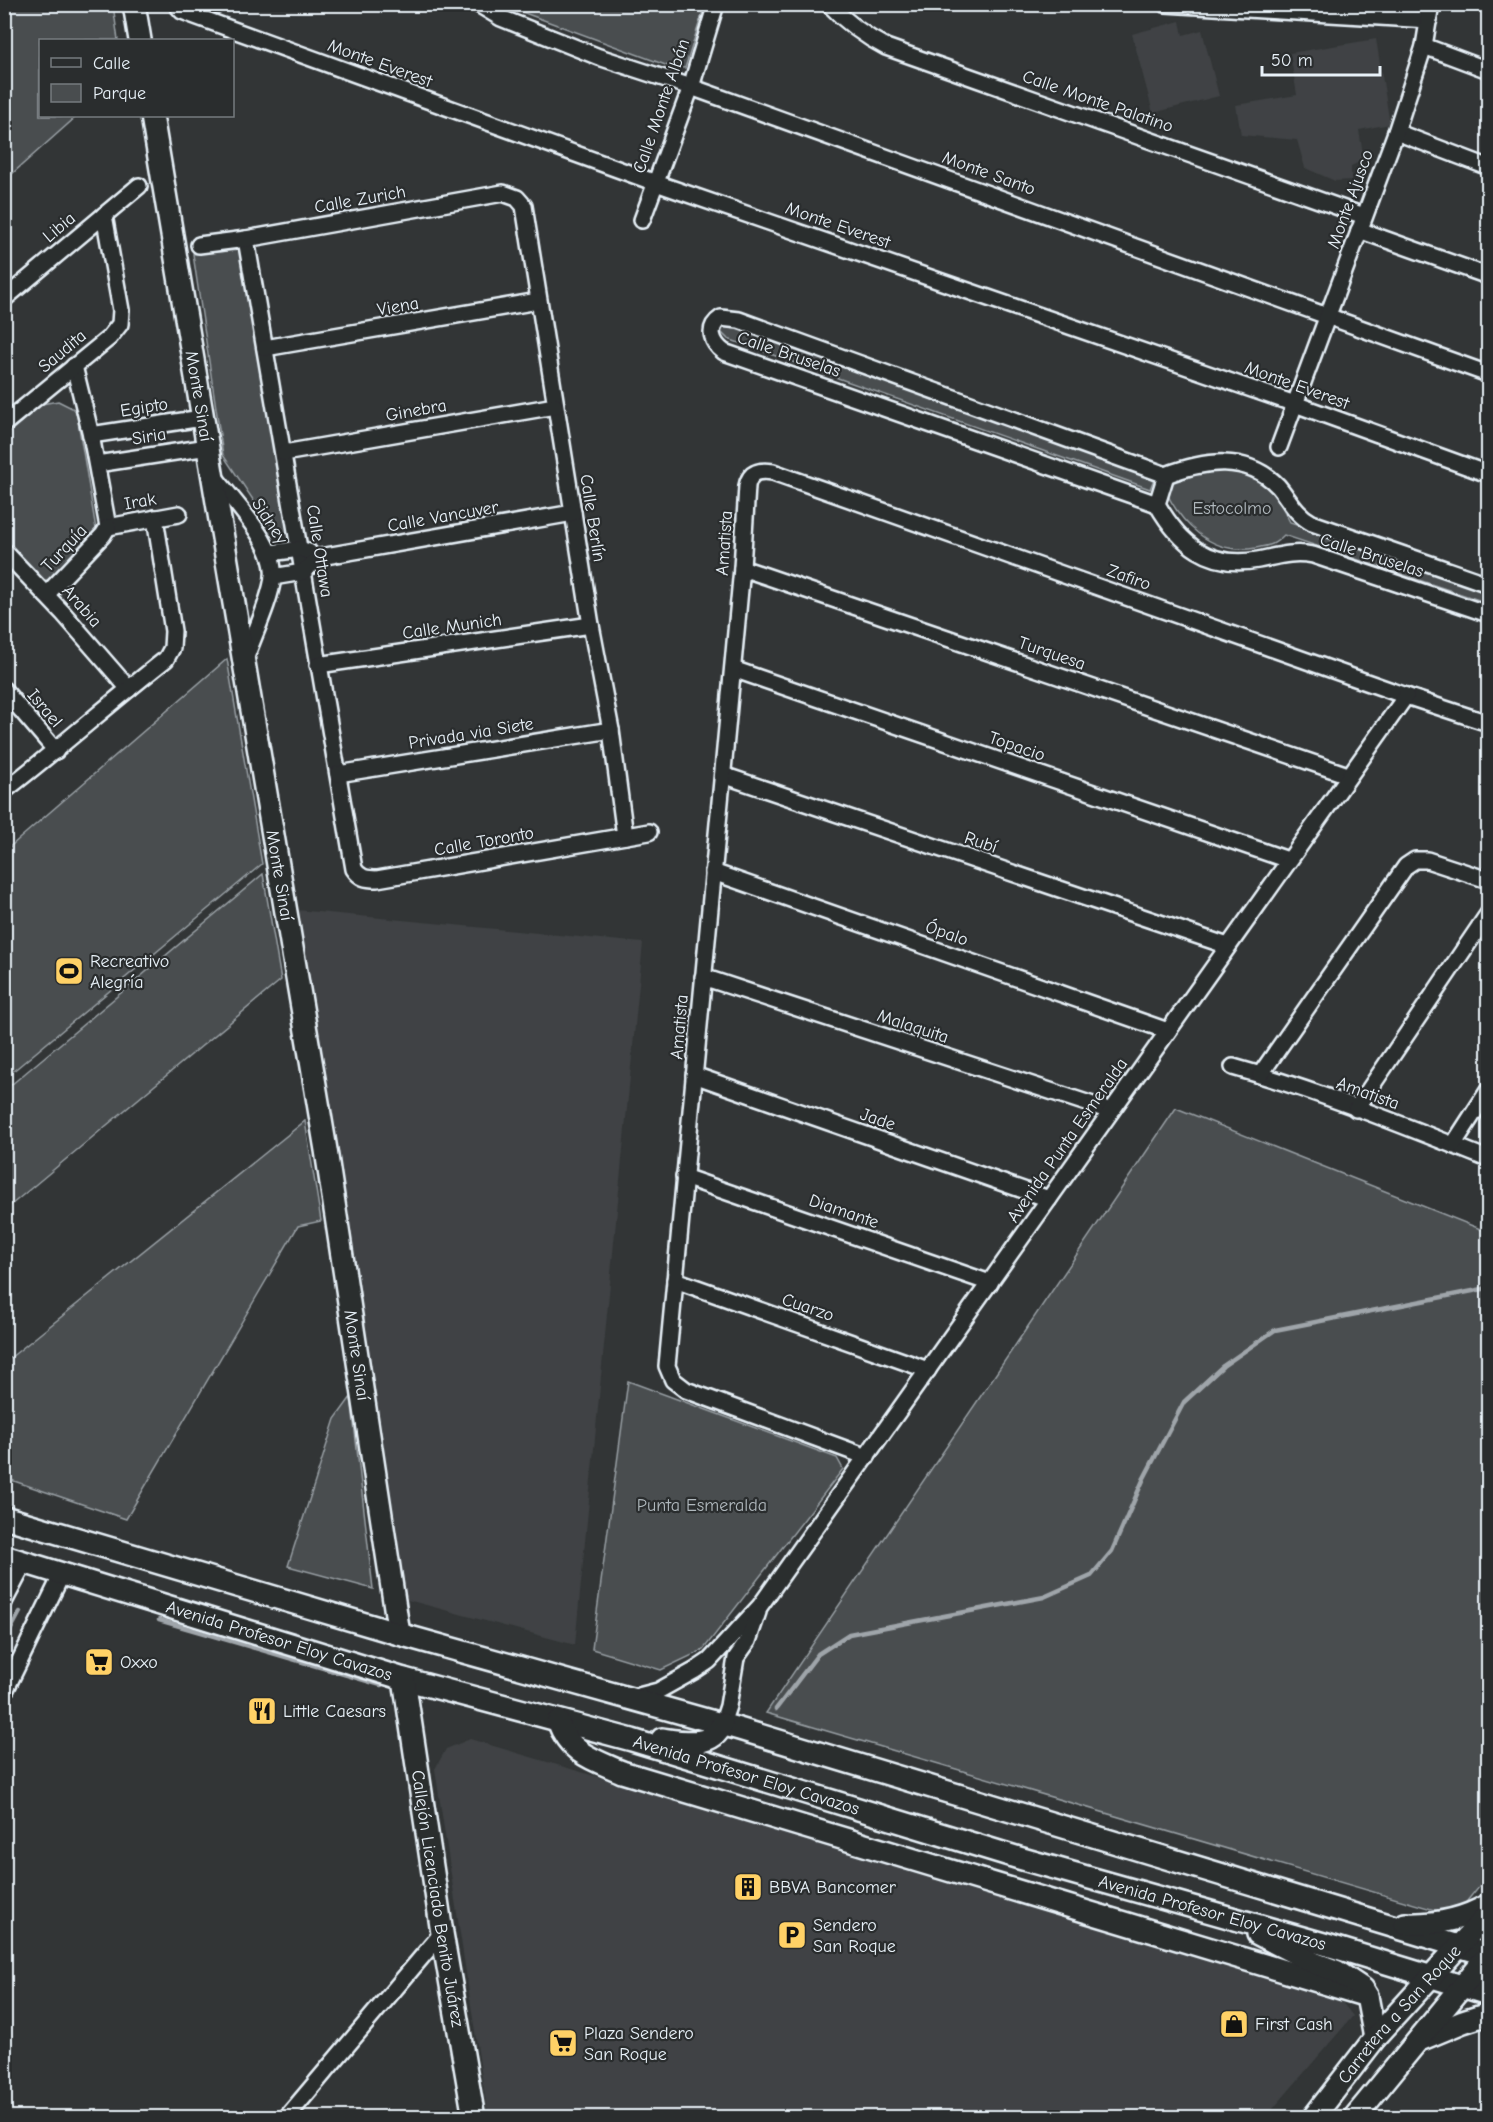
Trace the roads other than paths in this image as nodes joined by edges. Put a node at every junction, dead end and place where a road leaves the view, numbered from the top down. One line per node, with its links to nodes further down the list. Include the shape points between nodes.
1 (134, 4): 9 (main road)
2 (478, 4): 12 (street, Monte Santo, via 555,40)
3 (716, 4): 12 (street, Calle Monte Albán)
4 (829, 4): 21 (street, Calle Monte Palatino, via 845,21 886,47)
5 (1165, 4): 8 (street)
6 (1431, 4): 8 (street, Monte Ajusco)
7 (177, 6): 16 (street, Monte Everest, via 195,16)
8 (1429, 20): 10 (street, Monte Ajusco)
9 (140, 39)
10 (1424, 46): 11 (street); 14 (street, Monte Ajusco)
11 (1488, 70)
12 (691, 87): 16 (street, Calle Monte Albán); 27 (street, Monte Santo)
13 (153, 117): 33 (main road, Monte Sinaí)
14 (1396, 132): 15 (street); 21 (street, Monte Ajusco)
15 (1488, 167)
16 (656, 183): 20 (street, Calle Monte Albán); 31 (street, Monte Everest)
17 (139, 186): 19 (street, Libia)
18 (524, 206): 22 (street, Calle Zurich, via 517,198 503,193); 26 (street, Calle Berlín)
19 (104, 214): 25 (street, Libia); 29 (street, Saudita, via 121,310 120,324)
20 (642, 220)
21 (1361, 223): 24 (street, Calle Monte Palatino); 27 (street, Monte Ajusco)
22 (246, 239): 23 (street, Calle Zurich); 28 (street, Calle Ottawa)
23 (199, 245)
24 (1488, 276)
25 (4, 298)
26 (538, 301): 28 (street, Viena); 32 (street, Calle Berlín)
27 (1329, 315): 30 (street, Monte Santo); 31 (street, Monte Ajusco)
28 (265, 348): 38 (street, Calle Ottawa)
29 (74, 366): 34 (street, Saudita); 35 (street)
30 (1488, 374)
31 (1294, 404): 37 (street, Monte Ajusco); 41 (street, Monte Everest)
32 (555, 406): 38 (street, Ginebra); 45 (street, Calle Berlín)
33 (202, 418): 35 (street, Egipto); 36 (main road, Monte Sinaí)
34 (4, 424)
35 (91, 435): 39 (street)
36 (208, 447): 39 (street, Siria); 42 (main road, Monte Sinaí)
37 (1279, 447)
38 (284, 453): 49 (street, Calle Ottawa)
39 (97, 464): 48 (street)
40 (757, 472): 53 (street, Amatista, via 750,476 747,486); 65 (street, Zafiro, via 773,472)
41 (1488, 474)
42 (213, 475): 51 (street, Sidney); 60 (main road, Monte Sinaí)
43 (1166, 475): 44 (street); 44 (street, Calle Bruselas, via 739,320 721,318 715,323 713,342 724,352); 56 (street, Calle Bruselas, via 1200,464 1227,463 1249,468 1267,477 1312,523)
44 (1157, 504): 58 (street, Calle Bruselas, via 1184,541 1213,558 1245,561 1291,553 1313,555)
45 (573, 513): 52 (street, Calle Vancuver); 59 (street, Calle Berlín)
46 (179, 514): 47 (street, Irak)
47 (155, 519): 48 (street, Irak); 63 (street, via 173,632 172,648 166,659)
48 (108, 527): 57 (street, Turquía)
49 (300, 549): 51 (street); 52 (street); 54 (street, Calle Ottawa)
50 (4, 551): 57 (street, Arabia)
51 (270, 553): 55 (street, Sidney)
52 (320, 557): 54 (street)
53 (742, 568): 62 (street, Amatista); 71 (street, Turquesa)
54 (303, 572): 55 (street); 61 (street, Calle Ottawa)
55 (273, 577): 60 (street, Sidney)
56 (1488, 584)
57 (46, 595): 63 (street, Arabia)
58 (1488, 614)
59 (591, 625): 61 (street, Calle Munich); 67 (street, Calle Berlín)
60 (244, 662): 103 (main road, Monte Sinaí, via 325,1139)
61 (318, 665): 69 (street, Calle Ottawa)
62 (733, 669): 70 (street, Amatista); 75 (street, Topacio)
63 (129, 689): 68 (street)
64 (4, 690): 68 (street, Israel)
65 (1406, 696): 66 (street, Zafiro); 71 (street, Avenida Punta Esmeralda)
66 (1488, 723)
67 (611, 730): 69 (street, Privada via Siete); 74 (street, Calle Berlín)
68 (56, 751): 72 (street)
69 (338, 774): 76 (street, Calle Ottawa)
70 (723, 775): 77 (street, Amatista); 80 (street, Rubí)
71 (1348, 775): 75 (street, Avenida Punta Esmeralda)
72 (4, 791)
73 (649, 832): 74 (street, Calle Toronto)
74 (625, 836): 76 (street, Calle Toronto, via 377,879 359,876)
75 (1288, 860): 80 (street, Avenida Punta Esmeralda)
76 (354, 869)
77 (713, 872): 81 (street, Amatista); 82 (street, Ópalo)
78 (1488, 880): 85 (street, via 1427,860 1416,860 1406,866)
79 (1488, 914): 87 (street)
80 (1228, 946): 82 (street, Avenida Punta Esmeralda)
81 (704, 977): 84 (street, Amatista); 88 (street, Malaquita)
82 (1168, 1031): 88 (street, Avenida Punta Esmeralda)
83 (1233, 1067): 85 (street, Amatista)
84 (694, 1075): 91 (street, Amatista); 92 (street, Jade)
85 (1260, 1075): 87 (street, Amatista)
86 (1488, 1091): 89 (street)
87 (1356, 1109): 89 (street, Amatista)
88 (1111, 1111): 92 (street, Avenida Punta Esmeralda)
89 (1453, 1145): 90 (street, Amatista)
90 (1488, 1159)
91 (684, 1177): 93 (street, Amatista); 94 (street, Diamante)
92 (1049, 1199): 94 (street, Avenida Punta Esmeralda)
93 (675, 1280): 95 (street, Cuarzo); 96 (street, Amatista, via 667,1366 678,1385)
94 (990, 1282): 95 (street, Avenida Punta Esmeralda)
95 (928, 1370): 96 (street, Avenida Punta Esmeralda)
96 (867, 1457): 102 (street, Avenida Punta Esmeralda)
97 (4, 1517): 103 (main road)
98 (4, 1556): 99 (main road, Avenida Profesor Eloy Cavazos)
99 (25, 1562): 100 (main road, Avenida Profesor Eloy Cavazos); 101 (street)
100 (62, 1574): 104 (main road, Avenida Profesor Eloy Cavazos); 105 (street)
101 (4, 1602)
102 (760, 1606): 106 (street, Avenida Punta Esmeralda, via 702,1665 658,1691); 108 (street, Avenida Punta Esmeralda, via 748,1641 736,1658)
103 (399, 1634): 106 (main road)
104 (404, 1679): 107 (main road, Avenida Profesor Eloy Cavazos); 118 (main road, Callejón Licenciado Benito Juárez)
105 (4, 1693)
106 (631, 1698): 108 (main road)
107 (558, 1721): 109 (main road, Avenida Profesor Eloy Cavazos); 111 (main road, via 563,1735 577,1750 622,1772)
108 (722, 1724): 109 (main road, via 716,1734 691,1743); 116 (main road)
109 (632, 1740): 110 (main road, Avenida Profesor Eloy Cavazos)
110 (826, 1800): 111 (main road); 112 (main road, Avenida Profesor Eloy Cavazos)
111 (841, 1839): 113 (main road)
112 (1019, 1858): 113 (main road); 117 (main road, Avenida Profesor Eloy Cavazos)
113 (978, 1879): 124 (main road)
114 (1488, 1905): 116 (main road, via 1467,1916 1428,1924 1407,1925)
115 (1488, 1914): 119 (main road, Carretera a San Roque)
116 (1367, 1918): 119 (main road)
117 (1244, 1922): 121 (main road, Avenida Profesor Eloy Cavazos); 124 (main road, via 1263,1938 1354,1981)
118 (442, 1933): 128 (street); 129 (main road, Callejón Licenciado Benito Juárez)
119 (1458, 1945): 120 (main road); 121 (main road, Carretera a San Roque)
120 (1488, 1955): 122 (main road, Carretera a San Roque)
121 (1432, 1976): 122 (main road, Avenida Profesor Eloy Cavazos); 126 (main road, Carretera a San Roque)
122 (1463, 1986): 123 (main road, Avenida Profesor Eloy Cavazos); 127 (main road, Carretera a San Roque)
123 (1488, 1994)
124 (1367, 1996): 126 (main road)
125 (1488, 2014): 127 (main road)
126 (1375, 2038): 130 (main road, Carretera a San Roque)
127 (1419, 2041): 131 (main road, Carretera a San Roque)
128 (286, 2118)
129 (474, 2118)
130 (1313, 2118)
131 (1354, 2118)

